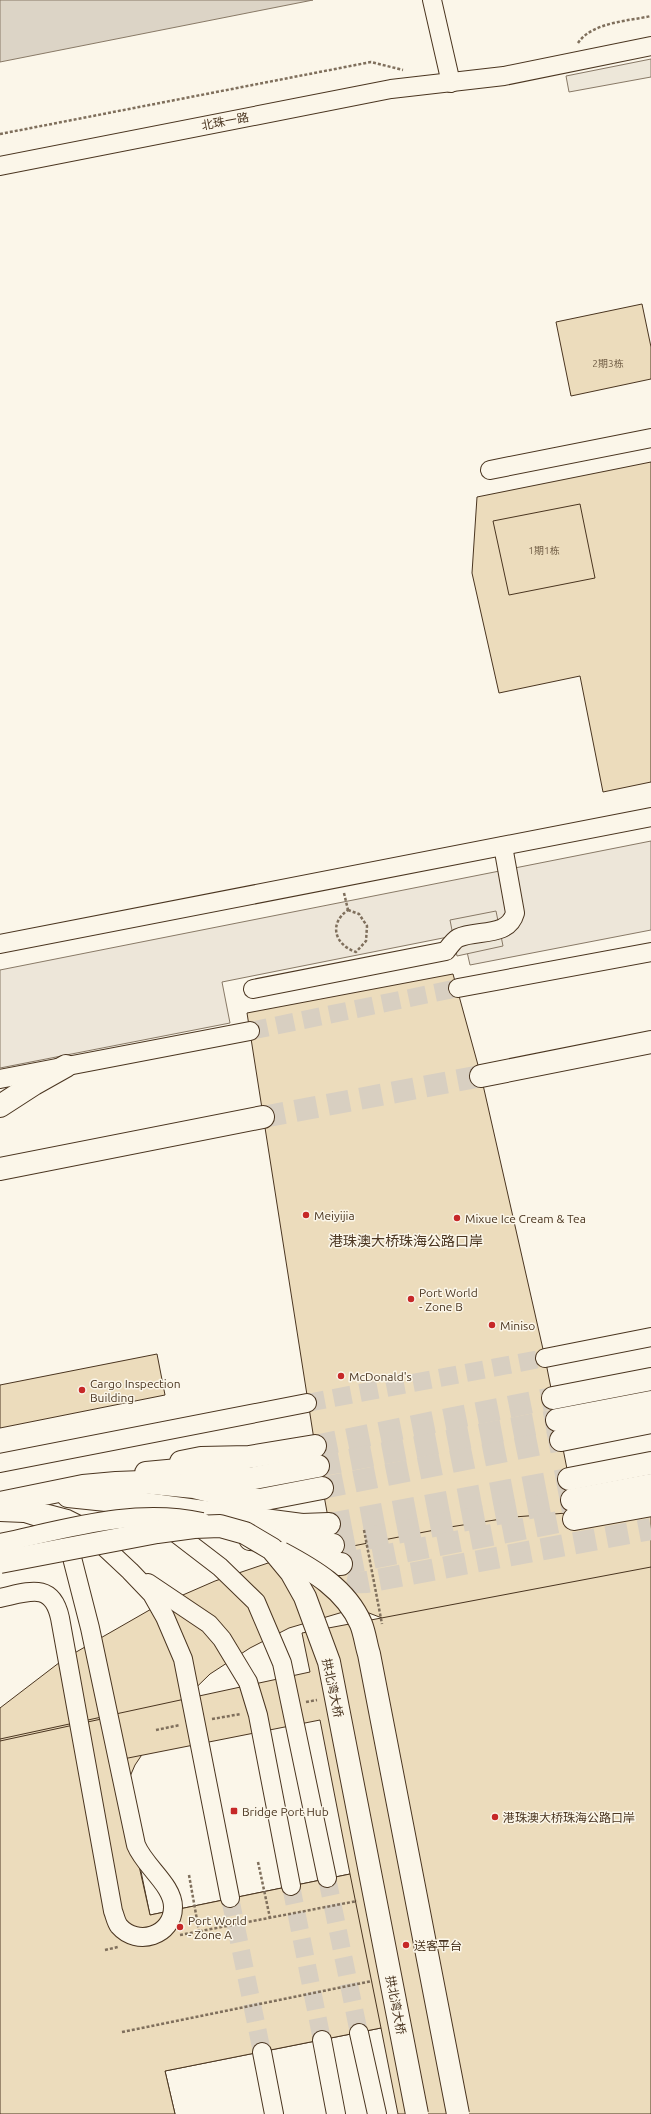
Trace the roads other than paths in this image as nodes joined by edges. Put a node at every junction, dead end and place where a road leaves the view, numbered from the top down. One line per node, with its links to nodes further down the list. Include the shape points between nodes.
1 (433, 7): 3 (street)
2 (651, 46): 3 (street, 北珠一路, via 504,76)
3 (451, 83): 4 (street, 北珠一路, via 391,89)
4 (0, 166)
5 (651, 438): 6 (street)
6 (490, 470)
7 (651, 817): 8 (street)
8 (503, 846): 9 (street); 12 (street, via 515,913 504,928 458,938 446,951)
9 (0, 944)
10 (651, 952): 11 (street)
11 (458, 988)
12 (253, 989)
13 (250, 1031): 15 (street)
14 (651, 1042): 16 (main road)
15 (66, 1066): 17 (street); 18 (main road)
16 (481, 1076)
17 (0, 1079)
18 (0, 1106)
19 (263, 1118): 20 (main road)
20 (0, 1169)
21 (651, 1337): 22 (street)
22 (545, 1358)
23 (651, 1379): 24 (main road)
24 (553, 1398)
25 (651, 1402): 27 (main road, via 559,1430)
26 (307, 1404): 30 (street)
27 (651, 1422)
28 (316, 1456): 33 (main road, via 249,1479 222,1477 189,1469 158,1471)
29 (651, 1462): 34 (main road)
30 (0, 1463)
31 (651, 1485): 34 (main road)
32 (322, 1488): 33 (main road, via 260,1500 242,1500 194,1487 167,1483 116,1483)
33 (81, 1492): 35 (main road, via 50,1492); 38 (main road); 38 (main road, via 302,1526 334,1544 248,1538)
34 (572, 1499): 36 (main road)
35 (0, 1503)
36 (651, 1505)
37 (0, 1512): 39 (street)
38 (148, 1512): 46 (street, via 220,1568 256,1602 282,1663)
39 (25, 1513): 44 (street, via 61,1517 83,1527); 45 (street, via 47,1520 60,1529 69,1546 90,1628 136,1845 141,1857 172,1897 170,1921 164,1930 154,1936 144,1938 128,1933 118,1925 113,1912 56,1606 51,1597 37,1590)
40 (220, 1526): 41 (street, bridge, via 167,1517 118,1518); 42 (main road, 拱北湾大桥, bridge, via 245,1533); 43 (main road, 拱北湾大桥, bridge, via 157,1532)
41 (0, 1543)
42 (272, 1549): 55 (main road, 拱北湾大桥, bridge, via 291,1572 305,1597 329,1662); 56 (main road, bridge, via 299,1562 328,1582 346,1599 361,1624 369,1654)
43 (0, 1562)
44 (130, 1571): 47 (street, via 208,1624 222,1639 248,1682 258,1715); 48 (street, via 155,1600 183,1659)
45 (0, 1598)
46 (328, 1878)
47 (291, 1886)
48 (230, 1898)
49 (359, 2033): 54 (street)
50 (322, 2040): 53 (street)
51 (262, 2052): 52 (street)
52 (274, 2114)
53 (336, 2114)
54 (377, 2114)
55 (417, 2114)
56 (458, 2114)

